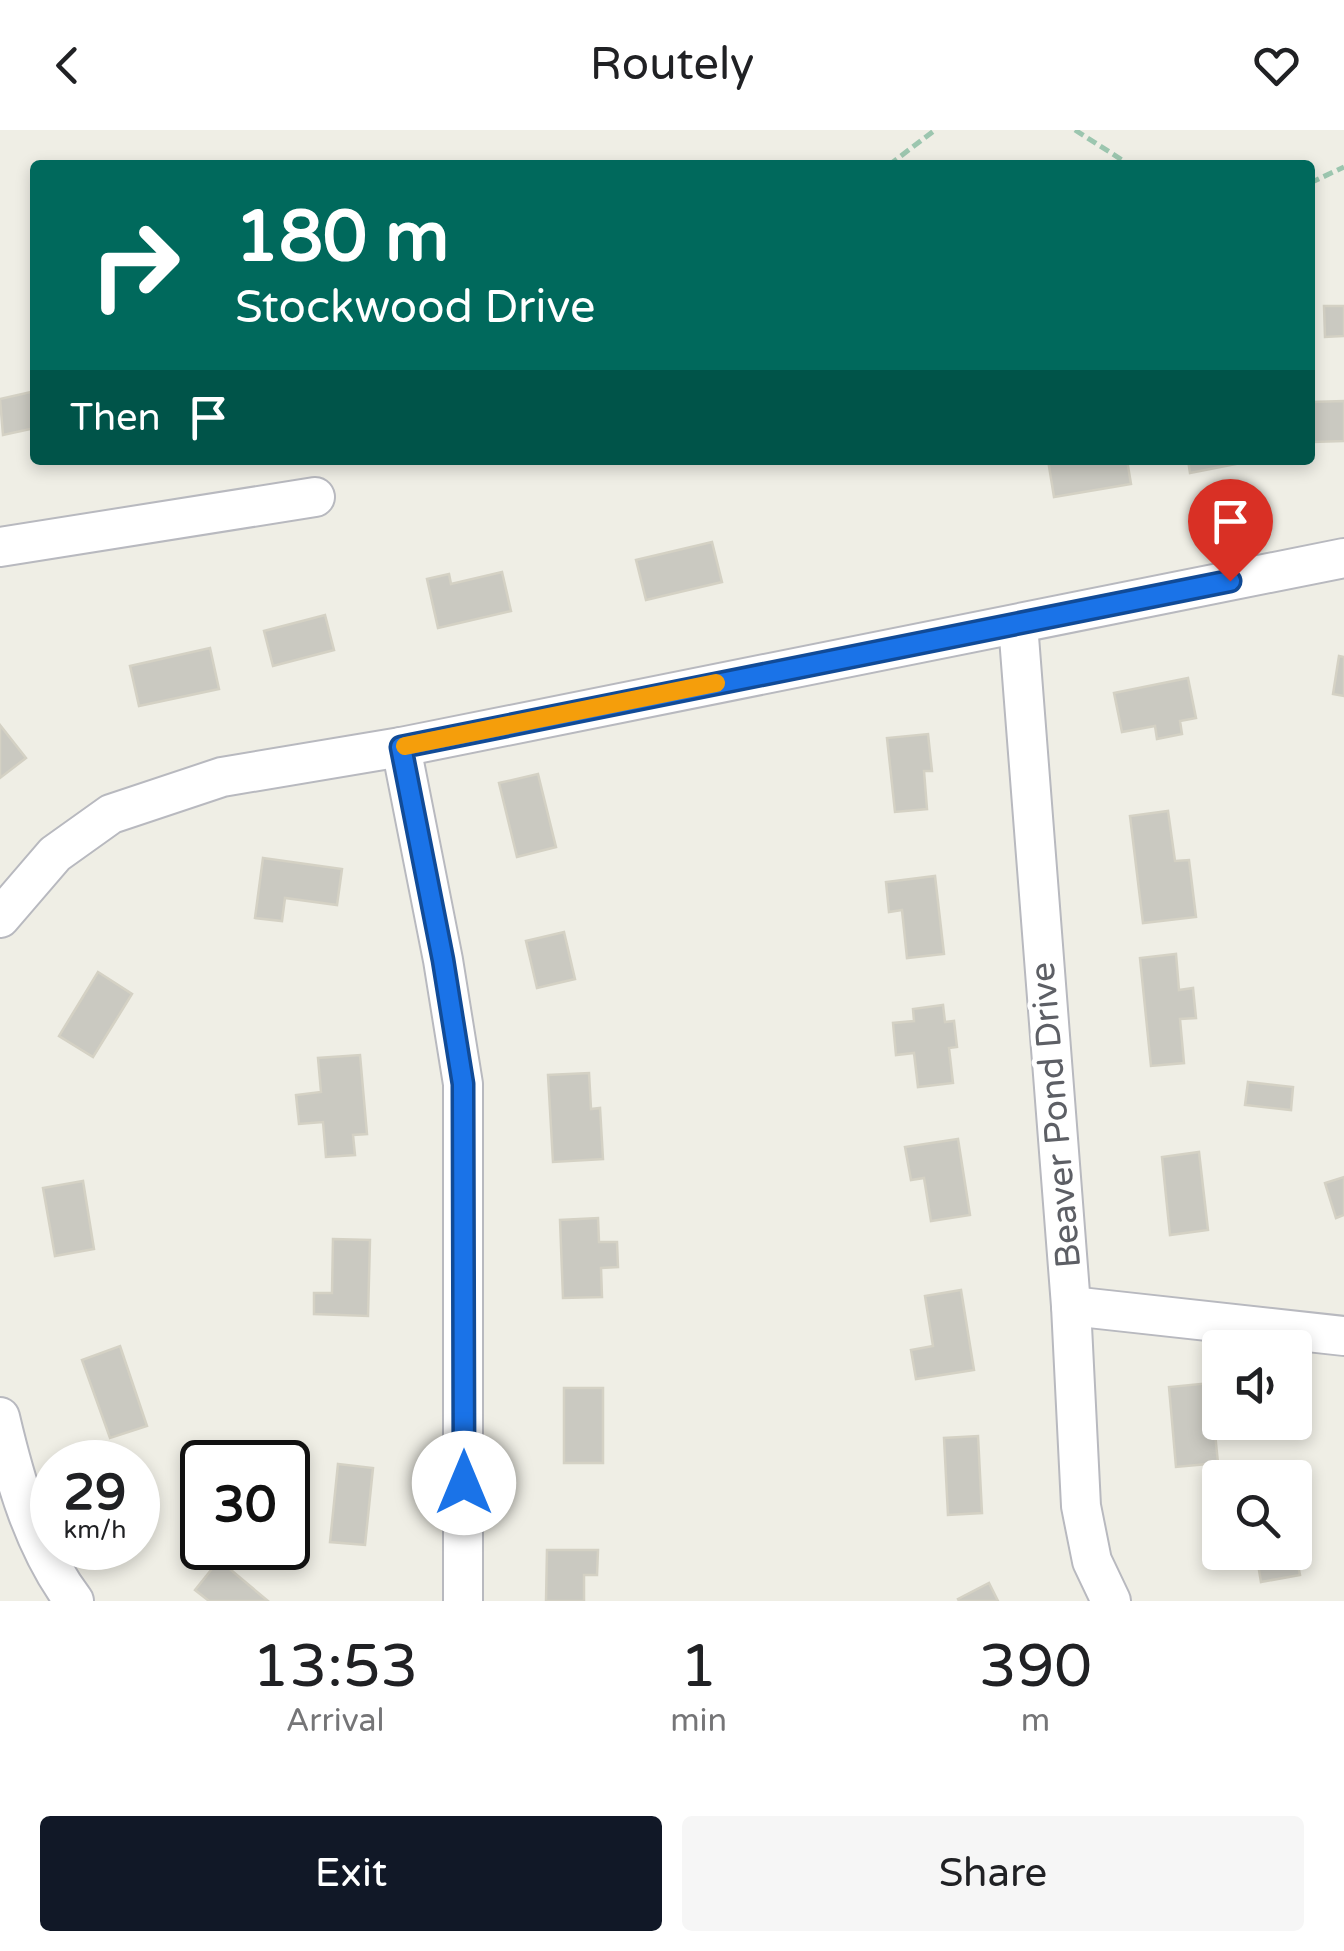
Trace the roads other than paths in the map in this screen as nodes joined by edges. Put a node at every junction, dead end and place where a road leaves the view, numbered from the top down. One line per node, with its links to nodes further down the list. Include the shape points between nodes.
1 (316, 496): 2 (street)
2 (0, 548)
3 (1344, 558): 4 (street)
4 (1018, 624): 5 (street); 7 (street, Beaver Pond Drive)
5 (401, 747): 6 (street, via 222,777 111,814 55,854); 11 (street, via 463,1084)
6 (0, 918)
7 (1071, 1306): 8 (street); 12 (street, Beaver Pond Drive, via 1081,1506 1092,1561)
8 (1344, 1336)
9 (0, 1417): 10 (street, via 15,1481)
10 (74, 1601)
11 (462, 1601)
12 (1111, 1601)

